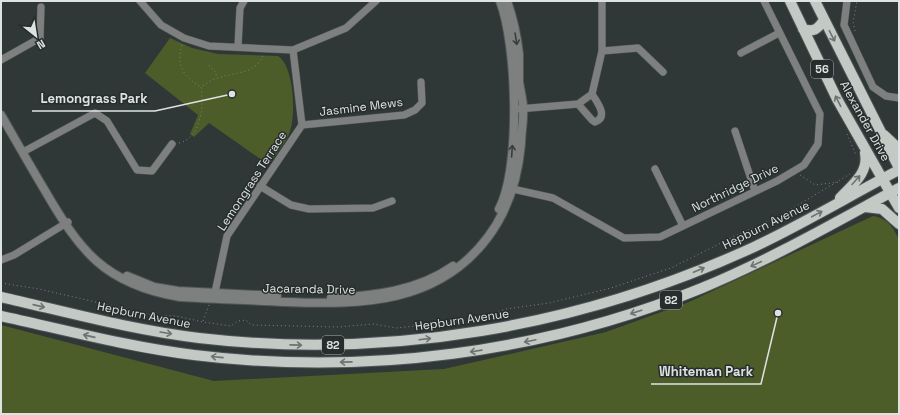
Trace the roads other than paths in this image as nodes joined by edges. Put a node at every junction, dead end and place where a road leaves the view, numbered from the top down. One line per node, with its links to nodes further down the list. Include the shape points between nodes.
1 (140, 1): 15 (street, via 161,25 184,38 209,46)
2 (244, 1): 15 (street, via 240,8)
3 (376, 1): 16 (street, via 346,28)
4 (500, 1): 27 (street, Jacaranda Drive, via 509,40)
5 (507, 1): 26 (street, Jacaranda Drive, one-way to 26, via 519,54)
6 (602, 1): 17 (street)
7 (764, 1): 14 (street, Northridge Drive)
8 (790, 1): 13 (main road, Alexander Drive / 56)
9 (815, 1): 12 (main road, Alexander Drive / 56)
10 (847, 1): 23 (street, via 844,25 873,87 886,96)
11 (41, 7): 19 (street, via 40,38)
12 (824, 20): 13 (main road, via 812,31); 31 (main road, Alexander Drive / 56, one-way to 31)
13 (803, 29): 34 (main road, Alexander Drive / 56, one-way to 13)
14 (779, 33): 18 (street); 42 (street, Northridge Drive, via 820,114 818,144 804,165)
15 (238, 46): 16 (street)
16 (293, 50): 29 (street, Lemongrass Terrace)
17 (602, 51): 20 (street, via 638,48); 22 (street)
18 (741, 53)
19 (1, 60)
20 (663, 72)
21 (421, 82): 29 (street, Jasmine Mews, via 422,102 415,110 404,115)
22 (592, 94): 24 (street); 24 (street, via 602,111 599,120 592,120)
23 (899, 98)
24 (578, 104): 26 (street)
25 (1, 107): 35 (street, Jacaranda Drive)
26 (523, 108): 27 (street); 40 (street, Jacaranda Drive, via 520,150)
27 (514, 109): 40 (street, Jacaranda Drive, one-way to 27)
28 (1, 115): 35 (street, Jacaranda Drive)
29 (302, 125): 39 (street, Lemongrass Terrace)
30 (735, 131): 42 (street)
31 (879, 132): 33 (main road); 37 (main road, Alexander Drive / 56)
32 (172, 144): 35 (street, via 152,171 137,170 107,121 95,113)
33 (899, 149)
34 (864, 150): 38 (main road, Alexander Drive / 56); 44 (main road, one-way to 34, via 864,171)
35 (24, 151): 47 (street, Jacaranda Drive)
36 (655, 169): 49 (street)
37 (899, 169): 38 (main road, Hepburn Avenue / 82)
38 (882, 179): 41 (main road, Alexander Drive / 56); 44 (main road, Hepburn Avenue / 82)
39 (260, 186): 43 (street, via 291,205 309,208 373,208); 51 (street, Lemongrass Terrace, via 227,236)
40 (511, 189): 49 (street, Northridge Drive, via 553,198 624,238 660,237); 51 (street, Jacaranda Drive, via 480,240 464,256 432,278 405,289 359,297)
41 (895, 190): 45 (main road, 82); 46 (main road, Alexander Drive / 56)
42 (755, 191): 49 (street, Northridge Drive)
43 (392, 201)
44 (835, 204): 52 (main road, Hepburn Avenue / 82, one-way to 44, via 135,328 221,340 323,345 417,340 518,325 633,295 754,247)
45 (865, 207): 48 (main road, via 882,209); 53 (main road, 82, one-way to 53, via 761,262 668,301 608,321 546,337 451,354 349,362 227,359 132,345)
46 (899, 208)
47 (66, 223): 50 (street, via 14,255); 51 (street, Jacaranda Drive, via 86,246 126,276 160,288)
48 (899, 224)
49 (683, 226)
50 (1, 260)
51 (214, 296)
52 (1, 297)
53 (1, 316)

